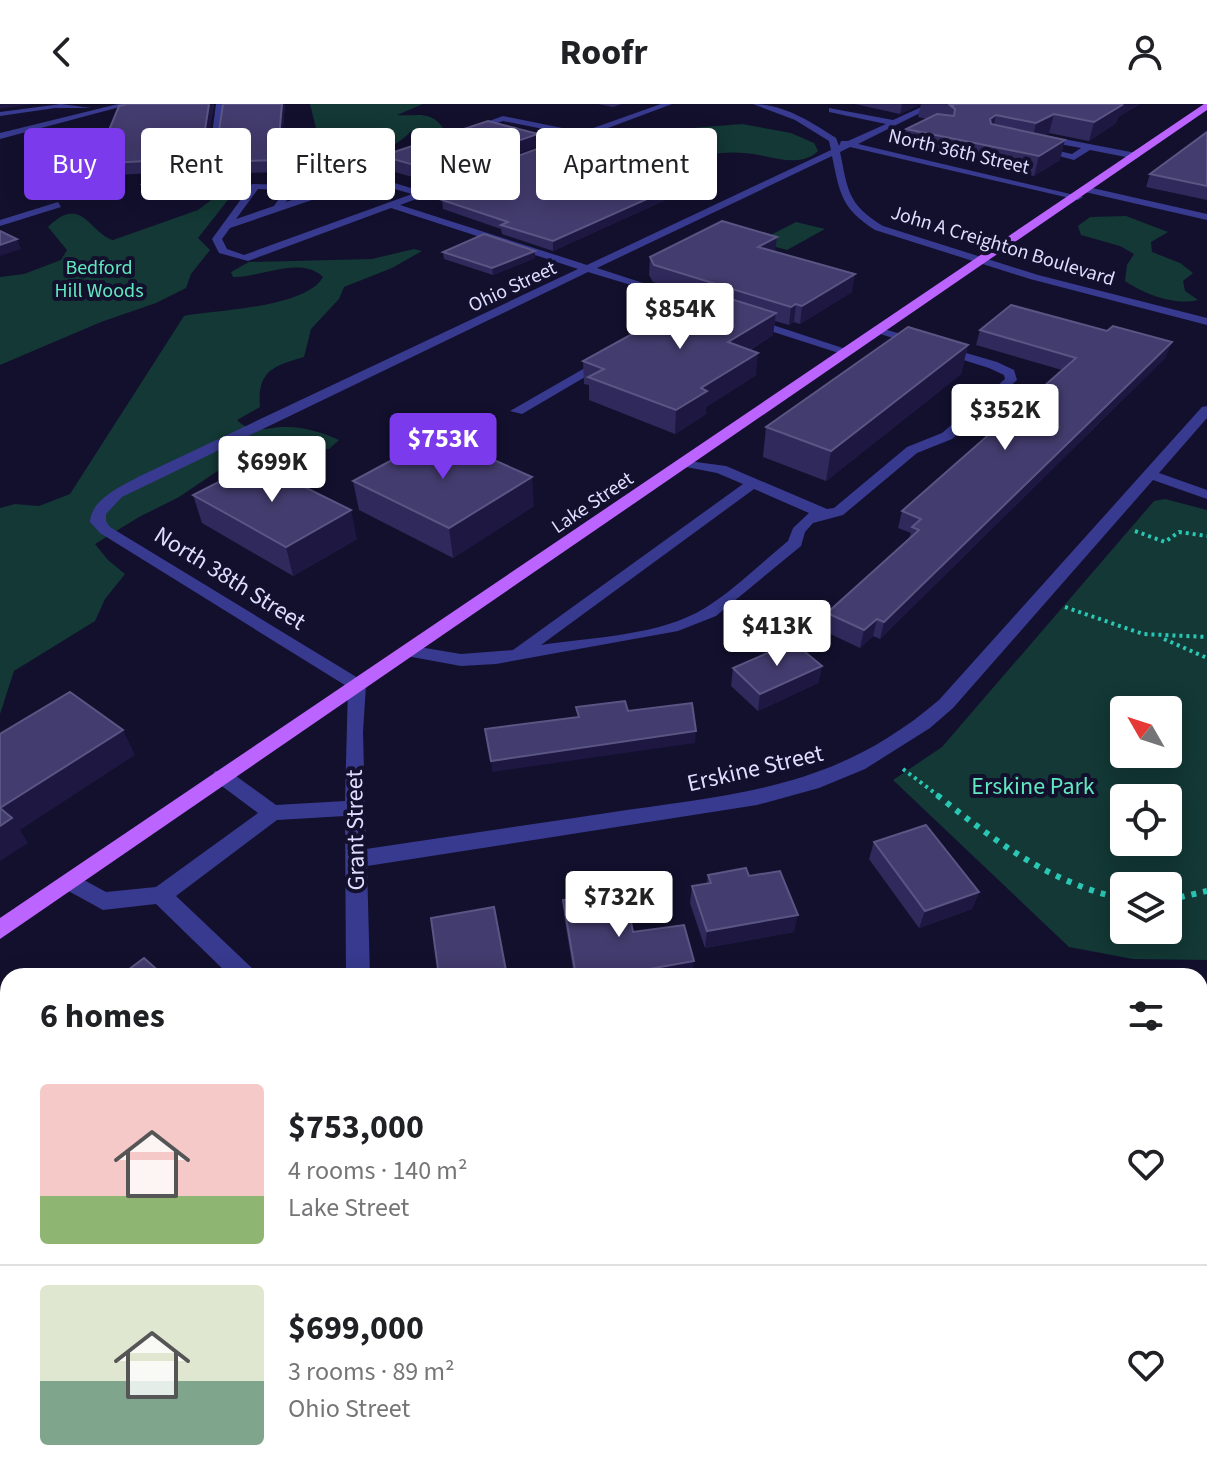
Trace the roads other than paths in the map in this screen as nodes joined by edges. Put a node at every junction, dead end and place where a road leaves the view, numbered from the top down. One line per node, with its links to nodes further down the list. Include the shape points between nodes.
1 (127, 104): 8 (street)
2 (220, 104): 12 (street)
3 (668, 104): 15 (street)
4 (757, 104): 17 (street, via 798,118)
5 (934, 104): 10 (street, Ohio Street)
6 (1207, 106): 21 (main road, Lake Street)
7 (832, 110): 10 (street)
8 (99, 111): 9 (street, via 55,106); 16 (street)
9 (0, 114)
10 (898, 122): 11 (street); 18 (street, Ohio Street)
11 (916, 123)
12 (217, 128)
13 (495, 128): 14 (street, via 482,125 503,118)
14 (550, 128)
15 (602, 128)
16 (0, 136)
17 (833, 140): 18 (street, North 36th Street); 20 (street, John A Creighton Boulevard)
18 (850, 145): 20 (street, Ohio Street); 23 (street, North 36th Street)
19 (1019, 146): 21 (street, via 1033,148 1048,139)
20 (835, 153): 31 (street, John A Creighton Boulevard, via 845,198 858,215 900,236); 32 (street, Ohio Street)
21 (1136, 156): 23 (main road, Lake Street)
22 (411, 191): 27 (street, via 368,180)
23 (1083, 193): 28 (street, North 36th Street); 31 (main road, Lake Street)
24 (411, 198): 26 (street)
25 (58, 205): 29 (street)
26 (391, 205): 30 (street, via 244,259 223,251 217,239); 32 (street)
27 (278, 208): 30 (street); 30 (street, via 291,187 255,186)
28 (1207, 217)
29 (0, 223)
30 (226, 226)
31 (983, 261): 35 (street, John A Creighton Boulevard); 36 (main road, Lake Street)
32 (589, 269): 33 (street); 45 (street, Ohio Street, via 145,479)
33 (704, 306): 34 (street); 38 (street)
34 (691, 314)
35 (1207, 322)
36 (881, 330): 38 (main road, Lake Street); 46 (street, via 993,365 1010,373 1011,380 947,436 912,450 838,512)
37 (624, 351): 40 (street)
38 (849, 352): 41 (main road, Lake Street)
39 (1207, 410): 42 (street, Erskine Street)
40 (517, 411)
41 (686, 463): 43 (street, via 721,469); 47 (main road, Lake Street)
42 (1150, 474): 44 (street); 53 (street, Erskine Street, via 946,704 913,735 878,757 818,782 757,798)
43 (753, 483): 46 (street); 48 (street)
44 (1207, 495)
45 (106, 503): 49 (street, North 38th Street, via 98,513 105,530)
46 (823, 513): 48 (street, via 808,520 795,543 710,612 638,635)
47 (407, 651): 48 (street, via 461,660); 49 (main road, Lake Street)
48 (516, 655)
49 (357, 685): 50 (main road, Lake Street); 51 (street, Grant Street)
50 (222, 776): 52 (street); 54 (main road, Lake Street)
51 (355, 808): 52 (street); 53 (street, Grant Street)
52 (272, 813): 55 (street)
53 (356, 859): 58 (street, Grant Street)
54 (71, 882): 55 (street, via 103,901); 56 (main road, Lake Street)
55 (161, 895): 57 (street)
56 (0, 930)
57 (237, 968)
58 (358, 968)

